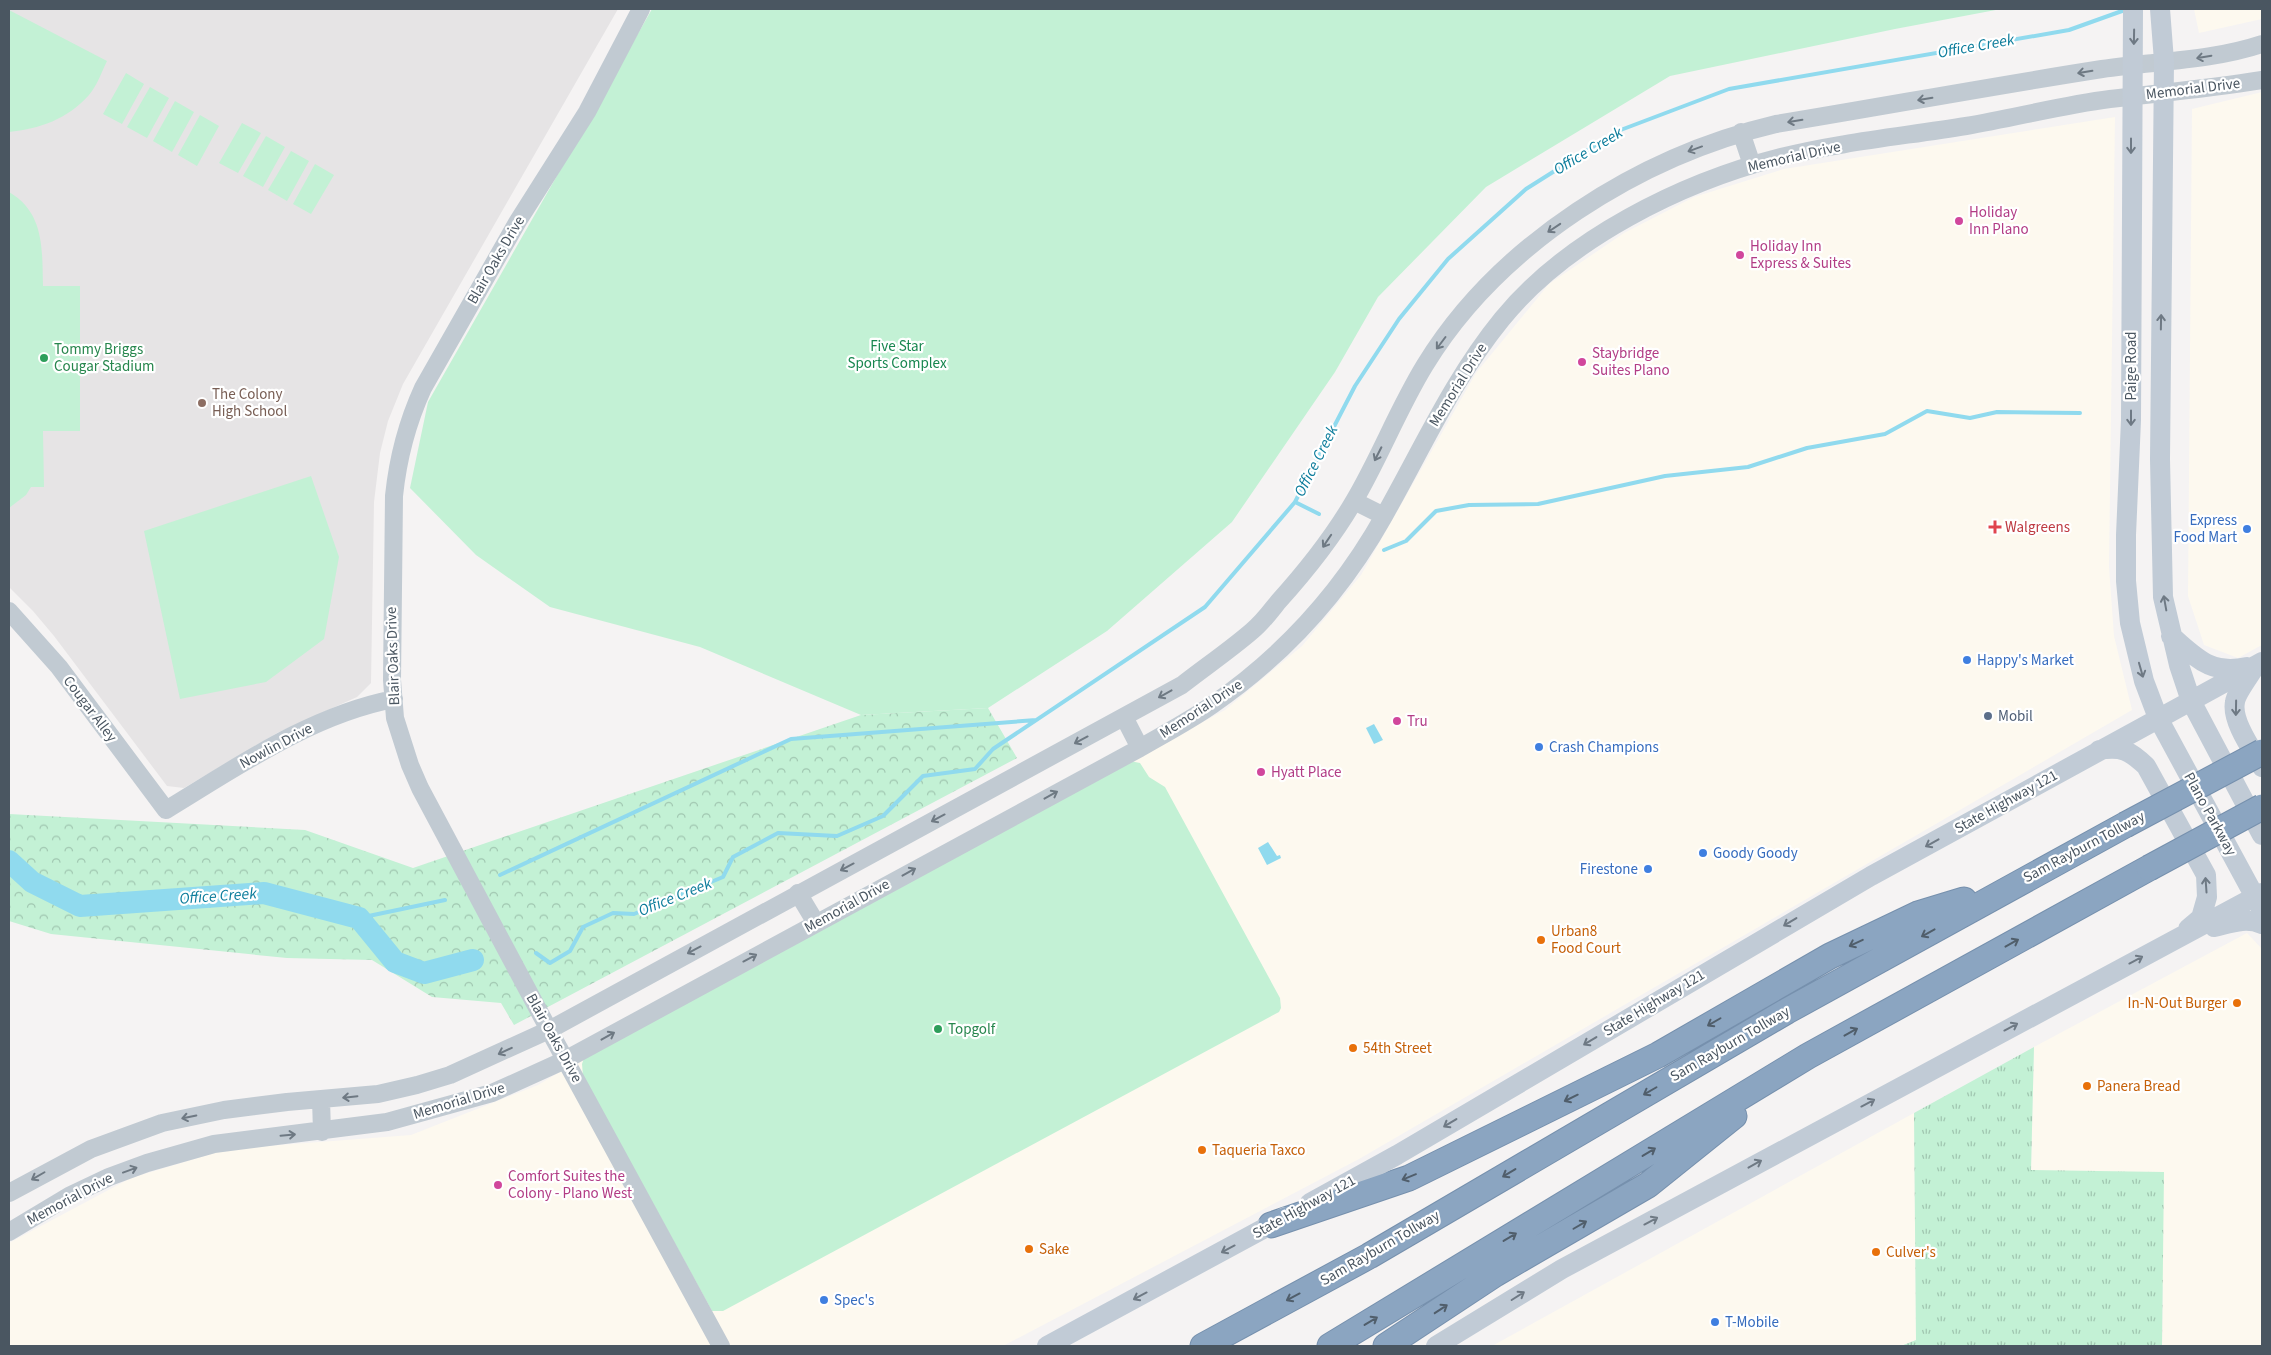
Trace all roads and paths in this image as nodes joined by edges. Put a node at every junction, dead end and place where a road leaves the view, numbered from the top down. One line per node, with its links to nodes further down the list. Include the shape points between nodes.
1 (642, 9): 19 (street, Blair Oaks Drive, via 586,112 518,221 423,388 408,422 396,470 394,496)
2 (2133, 9): 6 (main road, Paige Road, one-way to 6)
3 (2160, 9): 5 (main road, Paige Road)
4 (2262, 44): 5 (street, Memorial Drive, one-way to 5, via 2244,50)
5 (2164, 61): 6 (street, Memorial Drive); 8 (main road, Paige Road)
6 (2133, 65): 9 (main road, Paige Road); 10 (street, Memorial Drive, one-way to 10)
7 (2262, 80): 8 (street, Memorial Drive)
8 (2164, 94): 9 (street, Memorial Drive); 13 (main road, Paige Road, one-way to 8)
9 (2133, 97): 11 (street, Memorial Drive, via 1785,156); 12 (main road, Paige Road, one-way to 12)
10 (1741, 132): 11 (street); 14 (street, Memorial Drive, one-way to 14, via 1677,156 1601,197 1534,242 1474,299 1425,364)
11 (1752, 165): 15 (street, Memorial Drive, via 1690,187 1617,224 1555,266 1504,317 1463,373)
12 (2131, 370): 13 (main road); 22 (main road, Paige Road, one-way to 22, via 2126,581 2137,655)
13 (2161, 370): 17 (main road, Paige Road, one-way to 13, via 2163,597 2161,553)
14 (1354, 501): 15 (street); 21 (street, Memorial Drive, one-way to 21, via 1307,570 1254,630 1182,685)
15 (1384, 516): 23 (street, Memorial Drive, via 1324,604 1276,654 1211,706)
16 (9, 611): 28 (street, Cougar Alley, via 59,667)
17 (2171, 636): 18 (main road, via 2210,666 2233,670); 20 (main road, Paige Road)
18 (2259, 663): 20 (main road, State Highway 121); 26 (main road, one-way to 26, via 2234,701 2241,729)
19 (394, 699): 28 (street, Nowlin Drive, via 364,705 285,739); 36 (street, Blair Oaks Drive, via 395,718 420,788)
20 (2191, 700): 22 (main road, State Highway 121); 29 (main road)
21 (1124, 717): 23 (street); 31 (street, Memorial Drive, one-way to 31)
22 (2158, 718): 24 (main road, State Highway 121); 32 (main road, Plano Parkway)
23 (1140, 748): 33 (street, Memorial Drive, one-way to 23)
24 (2099, 750): 35 (main road, one-way to 24, via 2201,918 2207,897 2206,875 2146,766 2134,754 2115,748); 42 (main road, State Highway 121, one-way to 42, via 1826,901 1397,1155)
25 (2262, 752): 30 (highway, Sam Rayburn Tollway, bridge)
26 (2262, 767)
27 (2262, 807): 37 (highway, one-way to 27, bridge)
28 (166, 810)
29 (2262, 835)
30 (2016, 883): 42 (highway, one-way to 42, via 1918,914 1830,956 1658,1055 1409,1178); 46 (highway, Sam Rayburn Tollway, one-way to 46, via 1787,1011 1369,1256)
31 (798, 893): 33 (street); 36 (street, Memorial Drive, one-way to 36)
32 (2260, 900): 35 (main road)
33 (816, 923): 38 (street, Memorial Drive, one-way to 33)
34 (2262, 924): 35 (main road, via 2238,920)
35 (2176, 938): 49 (main road, one-way to 35, via 1562,1269)
36 (549, 1030): 38 (street, Blair Oaks Drive); 39 (street, Memorial Drive, one-way to 39, via 450,1075 378,1094)
37 (1808, 1056): 47 (highway, one-way to 37); 48 (highway, one-way to 37, via 1495,1274 1648,1185)
38 (565, 1060): 40 (street, Memorial Drive, via 492,1093 387,1122); 44 (street, Blair Oaks Drive)
39 (321, 1099): 40 (street); 41 (street, Memorial Drive, one-way to 41, via 224,1110 162,1123 90,1149)
40 (322, 1132): 43 (street, Memorial Drive, one-way to 40, via 69,1196 147,1163 214,1144)
41 (9, 1193)
42 (1271, 1225): 45 (main road, State Highway 121, one-way to 45)
43 (9, 1232)
44 (721, 1346)
45 (1047, 1346)
46 (1203, 1346)
47 (1330, 1346)
48 (1386, 1346)
49 (1436, 1346)

